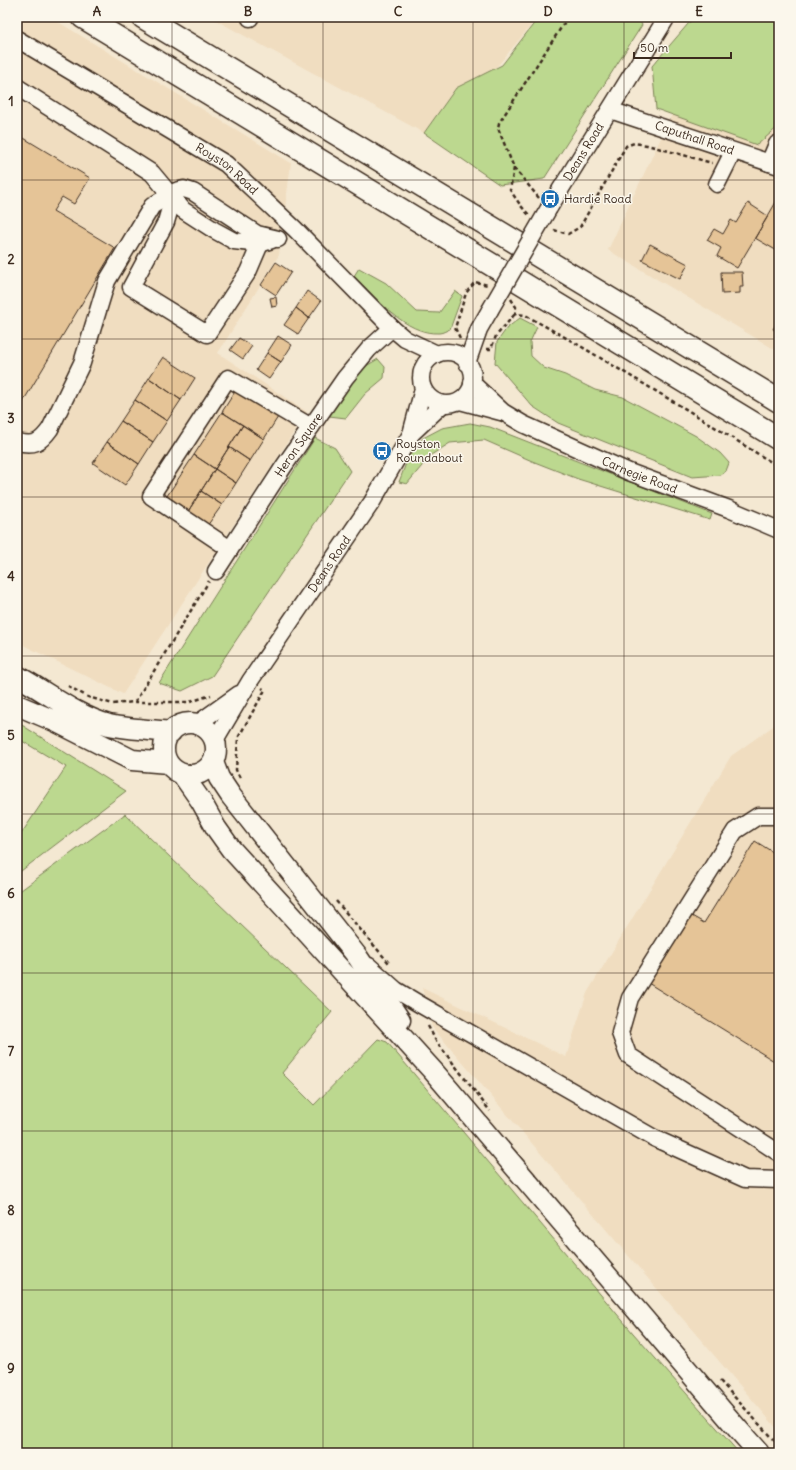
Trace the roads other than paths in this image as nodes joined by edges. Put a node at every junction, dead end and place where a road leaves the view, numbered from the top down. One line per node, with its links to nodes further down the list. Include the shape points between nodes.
1 (83, 17): 27 (highway)
2 (143, 17): 22 (highway)
3 (664, 18): 6 (street, Deans Road)
4 (17, 39): 12 (street, Royston Road, via 226,164)
5 (17, 87): 11 (street, via 152,173)
6 (610, 110): 8 (street, Caputhall Road); 17 (street, Deans Road, bridge, via 550,206 479,329)
7 (777, 144): 9 (street)
8 (733, 152): 9 (street, Caputhall Road); 10 (street)
9 (774, 165)
10 (717, 184)
11 (172, 196): 13 (street, via 184,189 193,192 257,234); 14 (street, via 183,210 234,241); 14 (street, via 166,222 131,287 207,334 248,272); 28 (street, via 152,206 107,281 82,363 50,429 43,439 32,444)
12 (295, 230): 13 (street); 15 (street, Royston Road)
13 (278, 239): 14 (street)
14 (260, 244)
15 (392, 328): 16 (street, Royston Road); 25 (street, Heron Square, via 368,349)
16 (405, 338): 17 (street, Royston Road); 18 (street, Royston Road)
17 (457, 349): 18 (street, via 428,359); 19 (street, via 472,372)
18 (423, 367): 20 (street, via 420,378)
19 (472, 383): 21 (street, via 468,393); 24 (street, Carnegie Road)
20 (423, 389): 23 (street, via 434,402); 26 (street, Deans Road)
21 (460, 401): 23 (street); 24 (street, Carnegie Road)
22 (779, 401)
23 (443, 404): 26 (street, Deans Road)
24 (503, 412): 29 (street, Carnegie Road, via 523,424 629,472)
25 (311, 427): 30 (street, Heron Square); 30 (street, via 228,378 151,496)
26 (411, 434): 33 (street, Deans Road, via 372,502)
27 (779, 439)
28 (17, 442)
29 (779, 530)
30 (230, 550): 31 (street, Heron Square)
31 (216, 571)
32 (17, 676): 36 (main road, via 87,716 109,724)
33 (247, 686): 35 (street, Deans Road); 37 (street, Deans Road)
34 (17, 704): 39 (main road, via 132,760)
35 (197, 724): 36 (main road, via 185,723); 37 (main road, via 208,730)
36 (171, 732): 39 (main road, via 166,738 164,754)
37 (215, 740): 38 (main road, via 217,748)
38 (213, 762): 39 (main road, via 201,773 193,775); 41 (main road, via 219,778 231,796)
39 (175, 769): 42 (main road, via 201,801 231,849)
40 (779, 816): 43 (street, via 758,816 736,831 630,998 620,1033 628,1055)
41 (357, 956): 42 (main road); 44 (street, via 396,990 654,1138 745,1179)
42 (434, 1072): 45 (main road)
43 (779, 1153)
44 (779, 1180)
45 (759, 1453)

